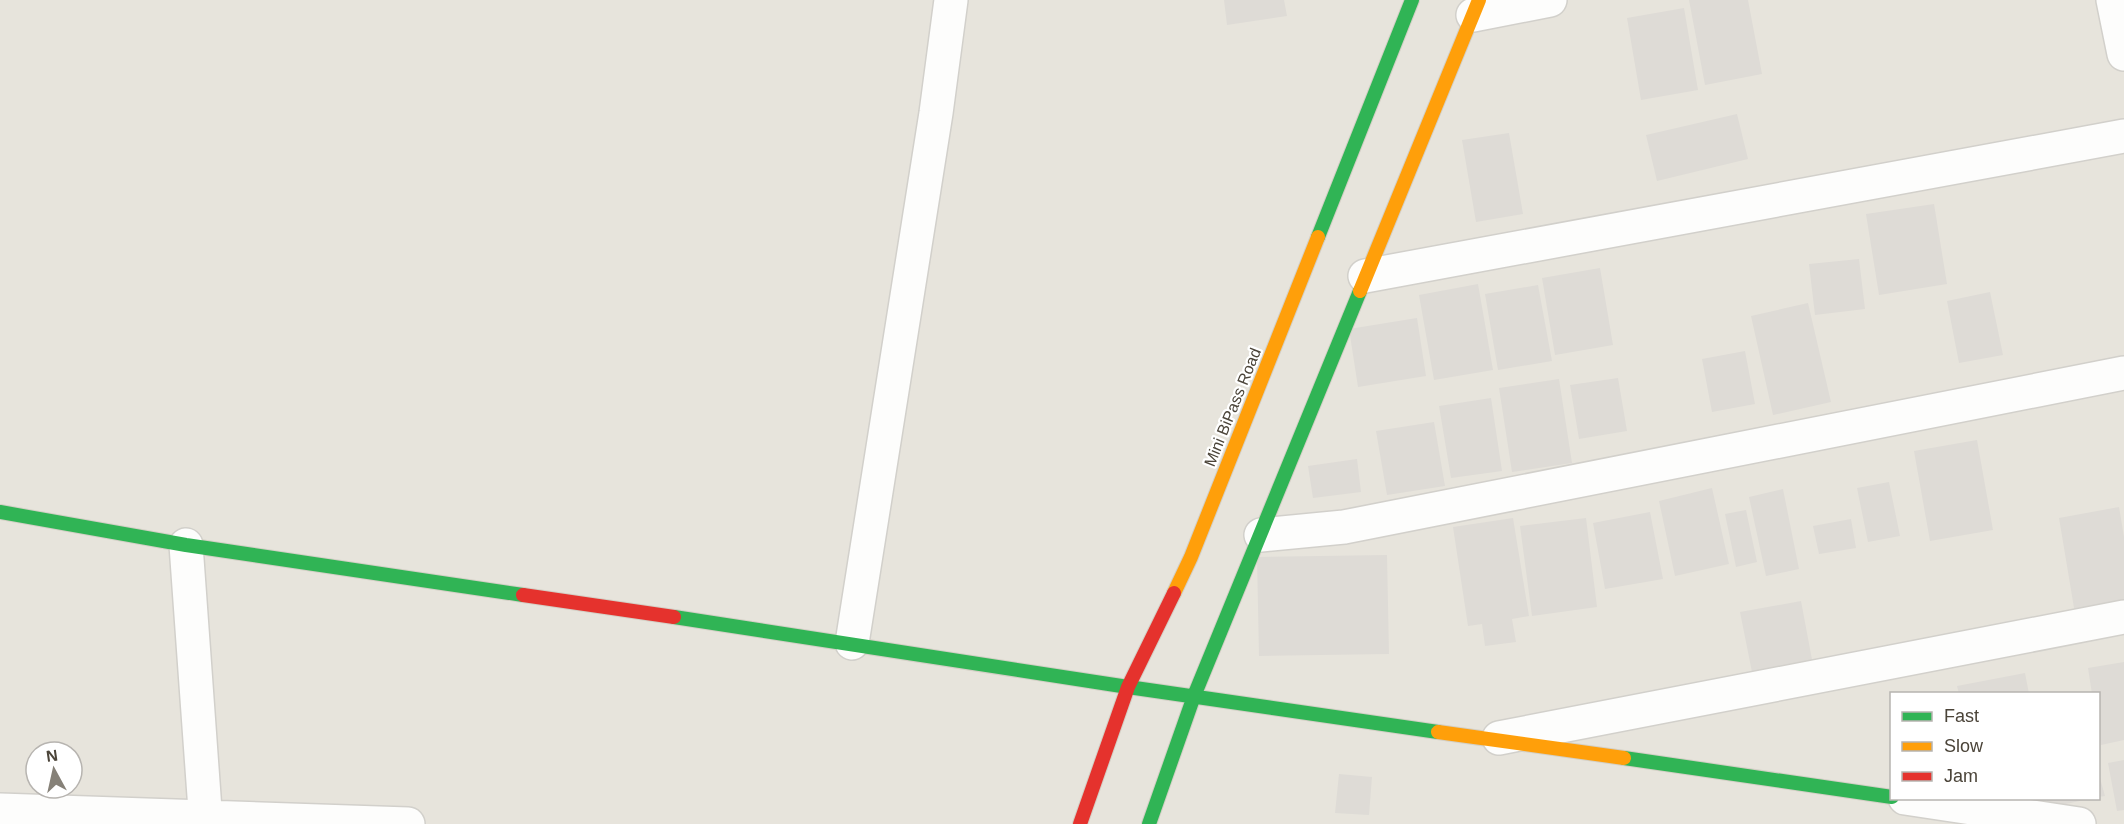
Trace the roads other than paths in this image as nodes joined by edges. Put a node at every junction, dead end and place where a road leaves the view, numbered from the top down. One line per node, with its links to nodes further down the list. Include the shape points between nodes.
1 (951, 0): 14 (street)
2 (1412, 0): 15 (street, Mini BiPass Road, via 1191,557)
3 (1550, 0): 5 (street)
4 (2113, 0): 6 (street)
5 (1476, 8): 8 (street)
6 (2124, 54)
7 (2124, 136): 8 (street)
8 (1365, 276): 11 (street)
9 (2124, 373): 11 (street, via 1344,527)
10 (0, 512): 12 (street)
11 (1261, 536): 16 (street)
12 (186, 545): 14 (street); 21 (street)
13 (2124, 617): 17 (street)
14 (852, 643): 15 (street)
15 (1128, 687): 16 (street); 23 (street, Mini BiPass Road)
16 (1194, 696): 17 (street); 24 (street)
17 (1497, 739): 18 (street)
18 (1890, 796)
19 (1918, 800): 25 (street)
20 (0, 810): 21 (street)
21 (206, 821): 22 (street)
22 (408, 824)
23 (1080, 824)
24 (1149, 824)
25 (2079, 824)

